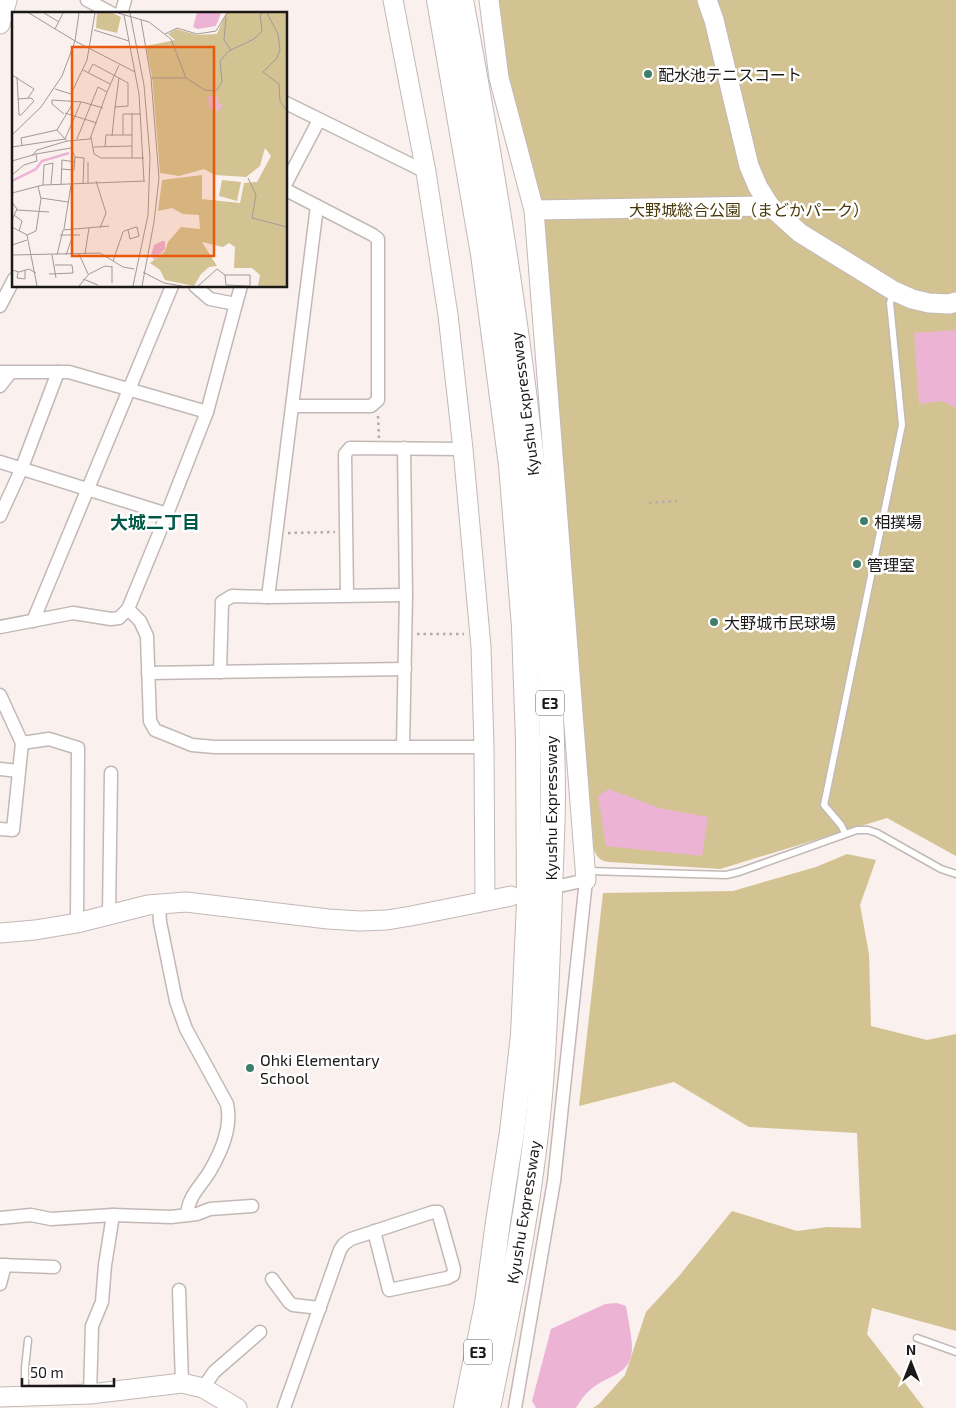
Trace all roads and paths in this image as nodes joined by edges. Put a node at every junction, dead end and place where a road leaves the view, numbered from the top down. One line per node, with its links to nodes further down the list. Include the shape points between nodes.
1 (7, 0): 9 (street)
2 (87, 0): 8 (street)
3 (392, 0): 12 (street)
4 (439, 0): 95 (highway, Kyushu Expressway / E3, via 483,254 507,435 524,627 528,741 529,903 523,1035)
5 (460, 0): 95 (highway, Kyushu Expressway / E3, via 484,122 521,365 550,680 553,795 542,1072 525,1214)
6 (489, 0): 17 (street, via 499,78)
7 (707, 0): 16 (street, via 749,166)
8 (109, 12)
9 (0, 24)
10 (288, 104): 11 (street)
11 (319, 120): 12 (street); 13 (street)
12 (426, 172): 35 (street, via 448,315)
13 (288, 179)
14 (288, 191): 15 (street)
15 (318, 206): 30 (street, via 378,240); 31 (street)
16 (770, 206): 17 (street); 22 (street, via 800,233)
17 (534, 210): 66 (street)
18 (12, 283): 25 (street)
19 (171, 288): 29 (street)
20 (197, 288): 24 (street, via 210,299)
21 (240, 288): 24 (street)
22 (894, 291): 23 (street, via 929,303); 64 (lane, via 890,303 902,425 824,805)
23 (956, 302)
24 (236, 304): 32 (street)
25 (0, 306)
26 (58, 372): 27 (street); 29 (street); 37 (street)
27 (5, 373): 28 (street)
28 (0, 386)
29 (128, 390): 32 (street); 38 (street)
30 (378, 400): 31 (street, via 371,406); 33 (path)
31 (292, 406): 44 (street)
32 (207, 412): 41 (street)
33 (379, 448): 34 (street); 43 (street, via 350,448 345,454)
34 (404, 448): 35 (street); 46 (street)
35 (463, 448): 52 (street)
36 (0, 462): 37 (street)
37 (21, 470): 38 (street); 42 (street)
38 (88, 491): 41 (street); 49 (street)
39 (678, 501): 40 (path)
40 (649, 503)
41 (167, 514): 48 (street)
42 (0, 516)
43 (346, 532): 44 (path); 45 (street)
44 (277, 533): 47 (street)
45 (346, 595): 46 (street); 47 (street)
46 (406, 595): 51 (street)
47 (268, 597): 54 (street, via 232,596 222,602)
48 (128, 609): 49 (street, via 119,618 111,619 73,613); 55 (street, via 140,621 147,636)
49 (33, 620): 50 (street)
50 (0, 627)
51 (406, 634): 52 (path); 53 (street)
52 (480, 634): 59 (street)
53 (405, 669): 54 (street); 58 (street)
54 (220, 672): 55 (street)
55 (148, 673): 58 (street, via 150,722 155,730 192,745)
56 (0, 694): 57 (street)
57 (22, 743): 61 (street); 72 (street, via 49,739 78,748)
58 (403, 746): 59 (street)
59 (484, 747): 69 (street)
60 (0, 769): 61 (street)
61 (18, 771): 63 (street, via 13,830)
62 (111, 773): 71 (street)
63 (0, 829)
64 (845, 834): 65 (lane, via 868,830); 66 (lane, via 726,875)
65 (956, 874)
66 (585, 876): 67 (street); 98 (street, via 554,1181)
67 (564, 885)
68 (511, 896): 69 (street)
69 (484, 901): 70 (street, via 387,920 360,921 186,902)
70 (158, 904): 71 (street); 76 (street, via 176,1001 186,1029 228,1104 229,1114 224,1140 210,1171 190,1198)
71 (109, 914): 72 (street)
72 (77, 923): 73 (street)
73 (0, 933)
74 (252, 1206): 76 (street, via 210,1209)
75 (113, 1215): 76 (street); 77 (street, via 51,1220 31,1215); 91 (street, via 102,1302 92,1326)
76 (187, 1215)
77 (0, 1218)
78 (374, 1231): 78 (street, via 438,1212 454,1269 452,1275 389,1290); 84 (street, via 344,1244)
79 (2, 1265): 80 (street); 82 (street)
80 (54, 1267)
81 (272, 1279): 84 (street, via 293,1305)
82 (0, 1284)
83 (179, 1290): 89 (street)
84 (320, 1308): 97 (street)
85 (260, 1332): 90 (street, via 214,1372)
86 (917, 1338): 88 (lane)
87 (28, 1340): 92 (lane)
88 (956, 1352)
89 (182, 1383): 90 (street); 91 (street)
90 (203, 1388): 96 (street)
91 (90, 1394): 94 (street)
92 (25, 1396): 93 (street); 94 (street)
93 (0, 1397)
94 (52, 1402)
95 (472, 1406)
96 (238, 1408)
97 (284, 1408)
98 (515, 1408)

